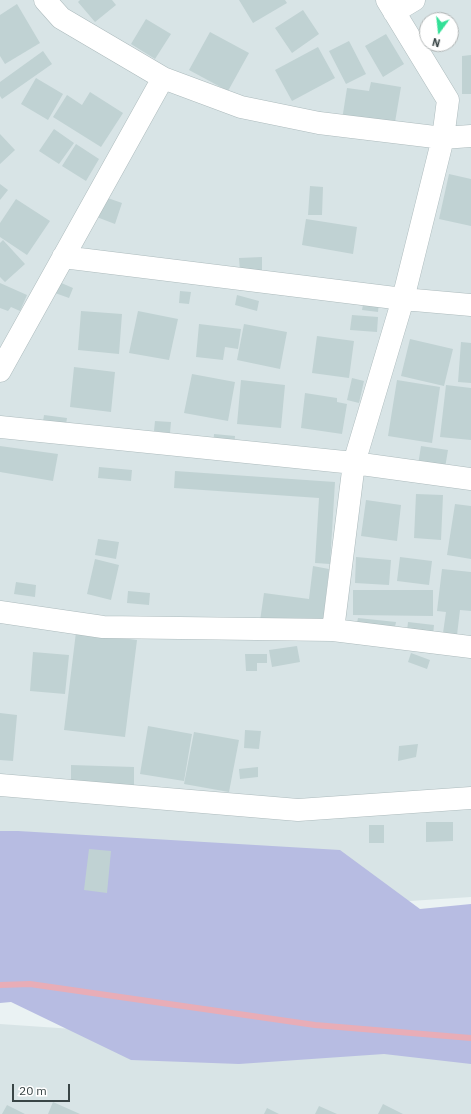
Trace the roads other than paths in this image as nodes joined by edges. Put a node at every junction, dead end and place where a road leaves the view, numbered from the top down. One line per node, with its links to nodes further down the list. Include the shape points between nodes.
1 (45, 0): 4 (street, via 60,18)
2 (414, 0): 3 (street)
3 (390, 6): 6 (street, via 448,100)
4 (163, 78): 6 (street, via 241,107 320,123); 7 (street)
5 (471, 136): 6 (street)
6 (444, 138): 8 (street)
7 (63, 257): 8 (street); 10 (street)
8 (403, 299): 9 (street); 12 (street)
9 (471, 305)
10 (0, 370)
11 (0, 427): 12 (street)
12 (354, 463): 13 (street); 15 (street)
13 (471, 479)
14 (0, 612): 15 (street, via 103,627)
15 (333, 630): 16 (street)
16 (471, 647)
17 (0, 785): 18 (street, via 298,810)
18 (471, 798)

